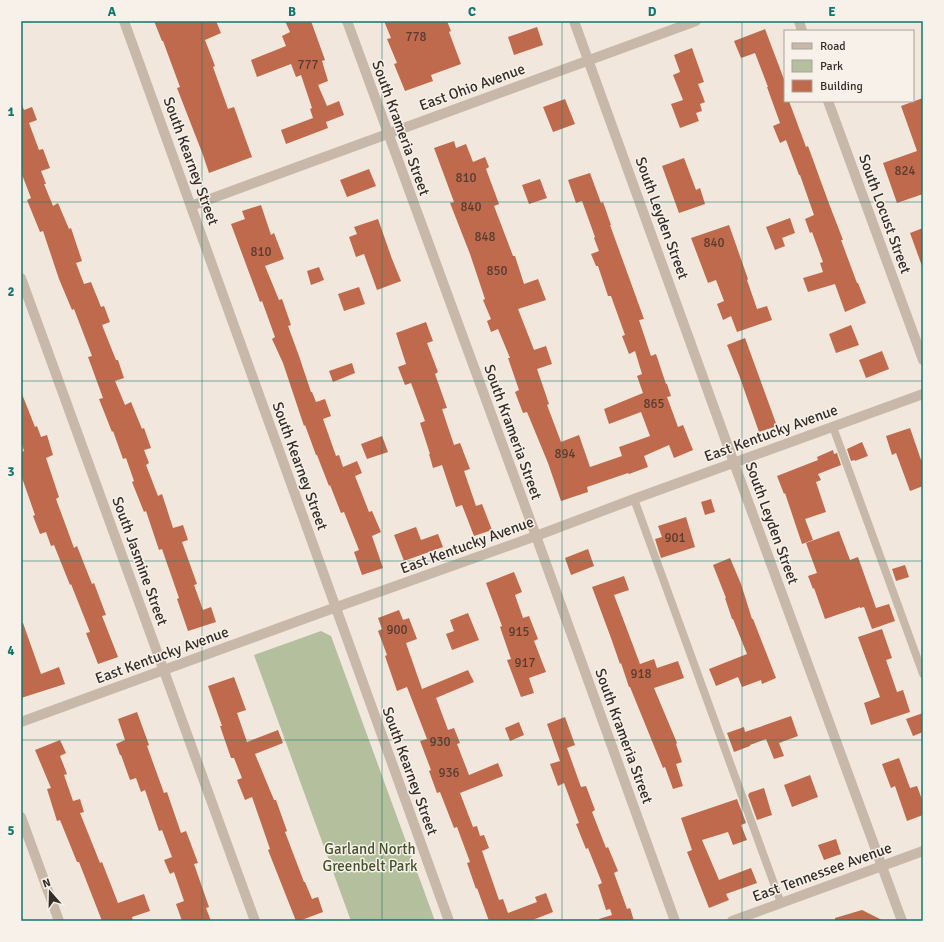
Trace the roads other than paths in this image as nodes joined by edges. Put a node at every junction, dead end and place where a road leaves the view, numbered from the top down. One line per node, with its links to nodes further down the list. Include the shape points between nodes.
1 (124, 21): 8 (street, South Kearney Street)
2 (347, 21): 7 (street, South Krameria Street)
3 (574, 21): 5 (street, South Leyden Street)
4 (696, 21): 5 (street, East Ohio Avenue)
5 (589, 61): 7 (street, East Ohio Avenue); 13 (street, South Leyden Street)
6 (828, 102): 10 (street, South Locust Street)
7 (388, 134): 8 (street, East Ohio Avenue); 15 (street, South Krameria Street)
8 (191, 206): 16 (street, South Kearney Street)
9 (21, 278): 17 (street, South Jasmine Street)
10 (923, 360)
11 (923, 394): 12 (street, East Kentucky Avenue)
12 (833, 427): 13 (street, East Kentucky Avenue); 18 (lane)
13 (734, 463): 14 (street, East Kentucky Avenue); 22 (street, South Leyden Street)
14 (634, 499): 15 (street, East Kentucky Avenue); 23 (lane)
15 (536, 536): 16 (street, East Kentucky Avenue); 27 (street, South Krameria Street)
16 (336, 608): 17 (street, East Kentucky Avenue); 26 (street, South Kearney Street)
17 (164, 670): 19 (street, East Kentucky Avenue); 25 (street, South Jasmine Street)
18 (923, 674)
19 (21, 722)
20 (21, 817): 24 (street)
21 (923, 851): 22 (street, East Tennessee Avenue)
22 (882, 866): 23 (street, East Tennessee Avenue); 29 (street, South Leyden Street)
23 (781, 903): 28 (street, East Tennessee Avenue)
24 (59, 921)
25 (255, 921)
26 (449, 921)
27 (675, 921)
28 (732, 921)
29 (902, 921)

